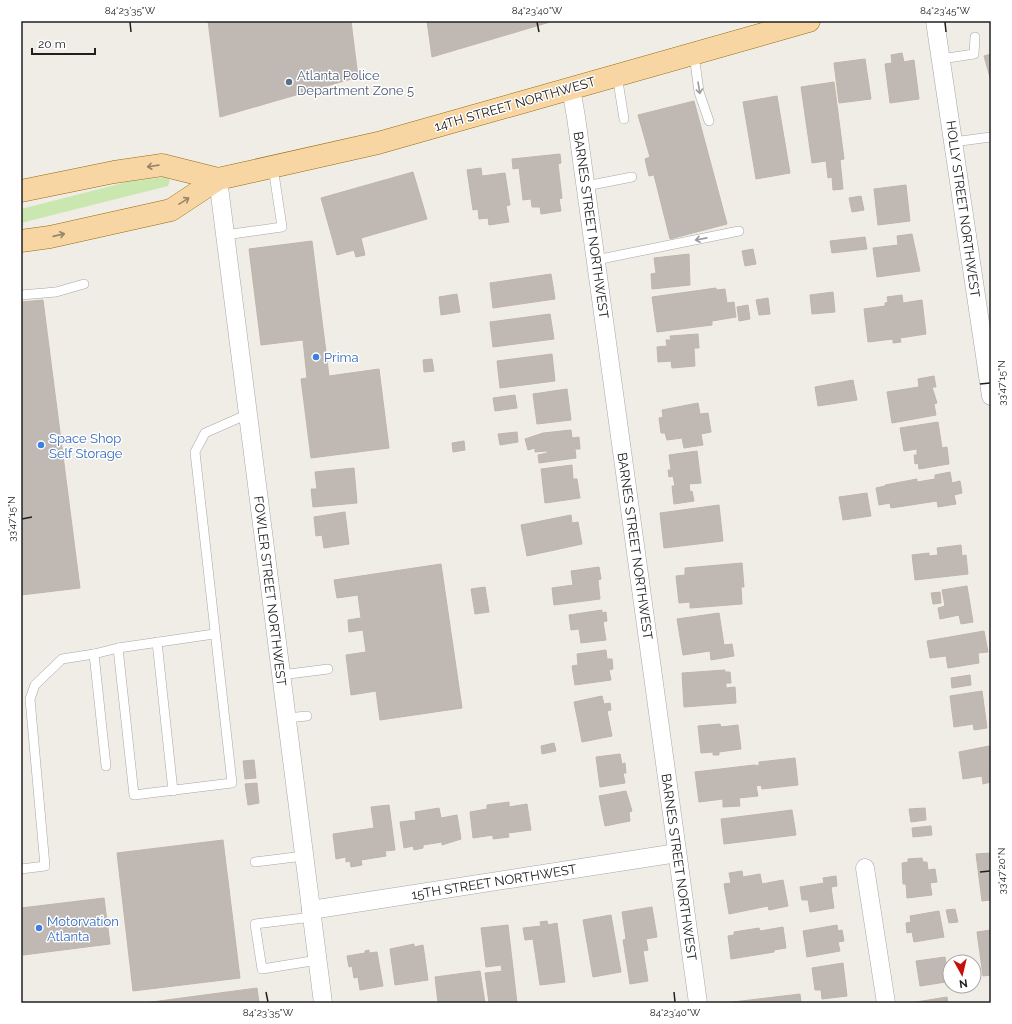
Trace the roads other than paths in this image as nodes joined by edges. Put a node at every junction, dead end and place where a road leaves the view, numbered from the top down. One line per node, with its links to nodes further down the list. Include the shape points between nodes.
1 (809, 21): 4 (main road, 14TH STREET NORTHWEST)
2 (935, 21): 5 (street, HOLLY STREET NORTHWEST)
3 (975, 37): 5 (lane, via 974,54)
4 (694, 54): 6 (main road, 14TH STREET NORTHWEST); 9 (lane, one-way to 9, via 699,92)
5 (941, 59): 11 (street, HOLLY STREET NORTHWEST)
6 (617, 75): 7 (main road, 14TH STREET NORTHWEST); 8 (lane)
7 (571, 88): 12 (main road, 14TH STREET NORTHWEST, via 378,143); 15 (street, BARNES STREET NORTHWEST)
8 (624, 119)
9 (709, 121)
10 (991, 137): 11 (lane)
11 (953, 142): 23 (street, HOLLY STREET NORTHWEST)
12 (273, 167): 14 (main road, 14TH STREET NORTHWEST); 18 (lane, via 282,227)
13 (632, 176): 15 (lane)
14 (218, 179): 16 (main road, 14TH STREET NORTHWEST, one-way to 16, via 162,165); 18 (street, FOWLER STREET NORTHWEST); 19 (main road, 14TH STREET NORTHWEST, one-way to 14, via 171,210)
15 (586, 186): 20 (street, BARNES STREET NORTHWEST)
16 (21, 191)
17 (739, 231): 20 (lane, one-way to 20)
18 (225, 235): 24 (street, FOWLER STREET NORTHWEST)
19 (21, 241)
20 (596, 260): 35 (street, BARNES STREET NORTHWEST)
21 (84, 284): 22 (lane, via 56,292)
22 (21, 296)
23 (991, 396)
24 (248, 414): 25 (lane, via 205,433 195,452); 30 (street, FOWLER STREET NORTHWEST)
25 (214, 634): 26 (lane); 34 (lane, via 232,783)
26 (157, 642): 27 (lane); 34 (lane)
27 (118, 648): 28 (lane); 34 (lane, via 134,795)
28 (94, 654): 33 (lane); 39 (lane, via 62,659 35,685 30,699 45,866)
29 (328, 669): 30 (lane)
30 (281, 675): 32 (street, FOWLER STREET NORTHWEST)
31 (307, 716): 32 (lane)
32 (287, 718): 36 (street, FOWLER STREET NORTHWEST)
33 (106, 766)
34 (174, 791)
35 (677, 853): 40 (street, 15TH STREET NORTHWEST); 43 (street, BARNES STREET NORTHWEST)
36 (304, 856): 37 (lane); 40 (street, FOWLER STREET NORTHWEST)
37 (254, 862)
38 (865, 868): 44 (street)
39 (21, 869)
40 (312, 914): 41 (street, FOWLER STREET NORTHWEST); 41 (lane, via 255,924 262,969)
41 (318, 960): 42 (street, FOWLER STREET NORTHWEST)
42 (323, 1003)
43 (698, 1003)
44 (886, 1003)

